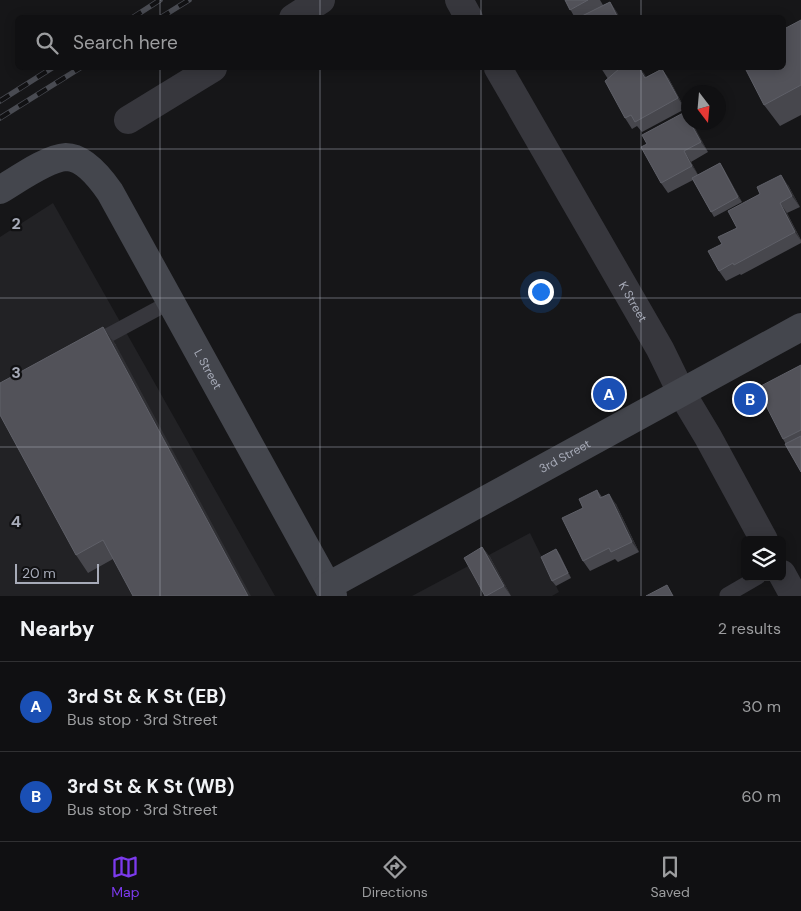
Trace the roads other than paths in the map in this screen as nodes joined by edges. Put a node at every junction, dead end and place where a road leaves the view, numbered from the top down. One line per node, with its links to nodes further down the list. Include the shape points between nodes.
1 (321, 0): 3 (street)
2 (459, 0): 4 (street)
3 (298, 15)
4 (467, 15)
5 (210, 70): 7 (street)
6 (499, 70): 12 (street, K Street, via 660,349)
7 (128, 120)
8 (0, 190): 9 (street, L Street, via 40,166 67,157 85,164 110,192)
9 (170, 302): 11 (lane); 16 (street, L Street)
10 (801, 327): 12 (street, 3rd Street)
11 (84, 348)
12 (681, 392): 13 (street, K Street); 16 (street, 3rd Street)
13 (762, 536)
14 (751, 581): 17 (lane)
15 (786, 581): 18 (street)
16 (330, 591)
17 (727, 595)
18 (794, 596)

